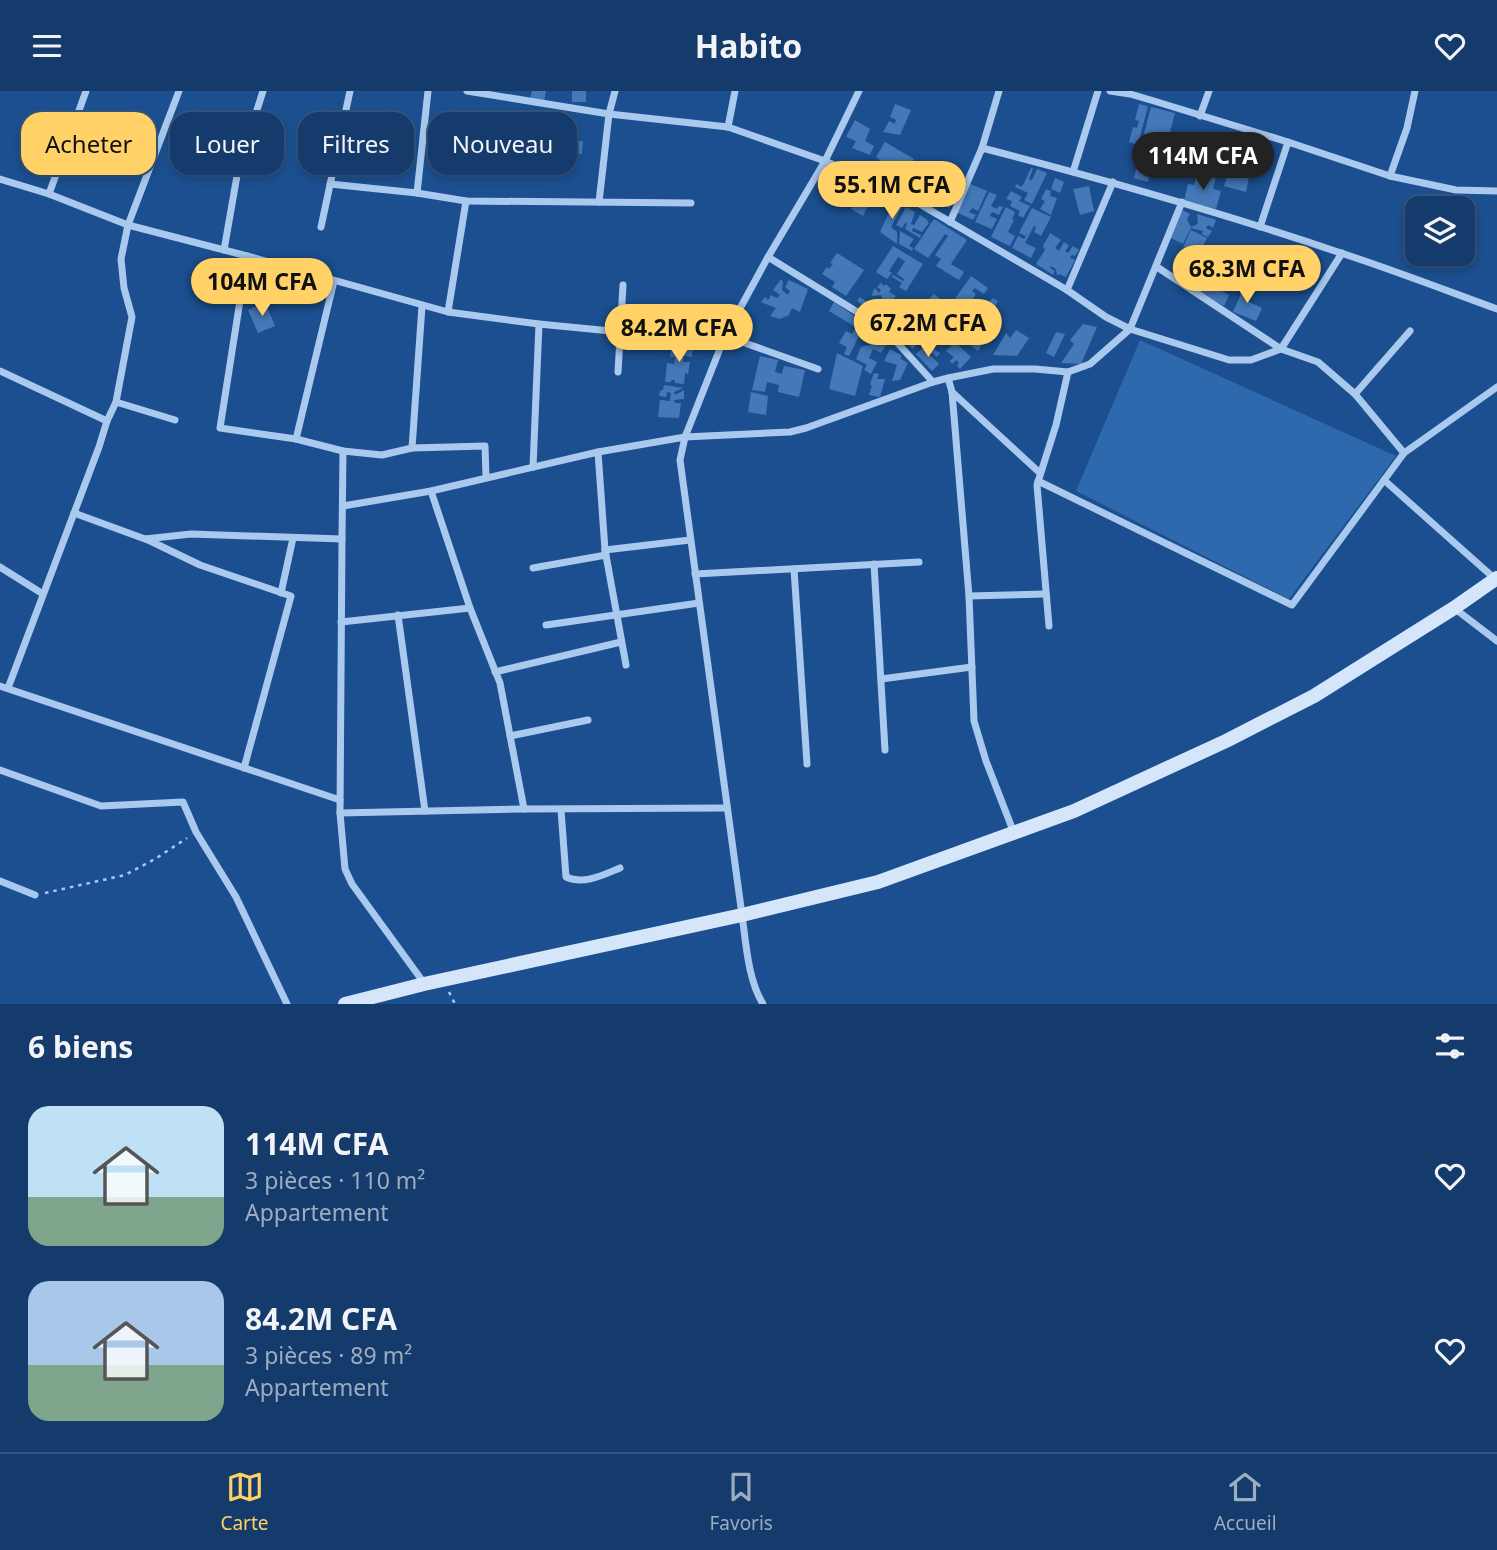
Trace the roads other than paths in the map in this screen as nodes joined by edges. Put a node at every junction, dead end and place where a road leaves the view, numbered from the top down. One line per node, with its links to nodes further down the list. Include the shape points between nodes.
1 (86, 91): 28 (street)
2 (179, 91): 34 (street)
3 (263, 91): 37 (street, via 238,170)
4 (350, 91): 25 (street)
5 (428, 91): 27 (street)
6 (471, 91): 15 (street)
7 (615, 91): 15 (street)
8 (735, 91): 17 (street)
9 (859, 91): 20 (street)
10 (999, 91): 19 (street)
11 (1098, 91): 21 (street)
12 (1110, 91): 16 (street)
13 (1209, 91): 16 (street)
14 (1415, 91): 22 (street)
15 (609, 114): 17 (street); 30 (street)
16 (1200, 116): 18 (street)
17 (728, 127): 20 (street)
18 (1288, 142): 22 (street); 36 (street)
19 (982, 148): 21 (street); 33 (street)
20 (825, 161): 33 (street, via 911,199); 40 (street)
21 (1073, 172): 24 (street)
22 (1390, 176): 26 (street, via 1456,190)
23 (0, 179): 28 (street)
24 (1114, 182): 31 (street); 44 (street)
25 (330, 184): 27 (street); 35 (street)
26 (1497, 191)
27 (417, 193): 29 (street)
28 (49, 194): 34 (street)
29 (466, 201): 30 (street); 47 (street)
30 (599, 202): 32 (street)
31 (1182, 202): 36 (street); 41 (street)
32 (691, 204)
33 (950, 222): 44 (street)
34 (128, 225): 37 (street); 63 (street, via 121,259 132,317)
35 (321, 227)
36 (1261, 227): 38 (street)
37 (225, 250): 39 (street)
38 (1342, 253): 46 (street); 53 (street)
39 (247, 256): 42 (street); 67 (street, via 220,428)
40 (768, 257): 52 (street); 59 (street, via 872,321)
41 (1157, 268): 49 (street); 53 (street)
42 (334, 281): 45 (street); 67 (street)
43 (623, 285): 51 (street)
44 (1067, 290): 49 (street)
45 (422, 306): 47 (street); 68 (street)
46 (1497, 309)
47 (448, 312): 48 (street)
48 (538, 324): 51 (street); 72 (street)
49 (1130, 329): 53 (street, via 1229,360 1251,360); 57 (street, via 1090,364)
50 (1410, 331): 62 (street)
51 (621, 332): 56 (street)
52 (725, 336): 54 (street); 66 (street)
53 (1281, 349): 62 (street, via 1318,362)
54 (818, 369)
55 (0, 371): 65 (street)
56 (618, 372)
57 (1068, 372): 58 (street, via 993,369); 74 (street)
58 (948, 378): 59 (street); 61 (street)
59 (933, 382): 66 (street, via 790,432)
60 (1497, 387): 71 (street)
61 (953, 392): 74 (street); 94 (street)
62 (1355, 394): 71 (street)
63 (116, 403): 64 (street); 65 (street)
64 (175, 420)
65 (107, 421): 78 (street)
66 (685, 437): 70 (street); 82 (street, via 680,460)
67 (296, 439): 69 (street)
68 (412, 448): 69 (street, via 382,455); 73 (street, via 485,446)
69 (343, 451): 77 (street)
70 (597, 452): 72 (street); 83 (street)
71 (1404, 453): 75 (street)
72 (533, 467): 73 (street)
73 (486, 477): 76 (street)
74 (1039, 477): 75 (street, via 1292,605); 93 (street)
75 (1384, 480): 90 (street)
76 (431, 491): 77 (street); 96 (street)
77 (343, 506): 81 (street)
78 (74, 513): 79 (street); 92 (street)
79 (145, 538): 80 (street, via 191,534); 91 (street, via 200,565)
80 (293, 538): 81 (street); 91 (street)
81 (342, 539): 100 (street)
82 (691, 540): 83 (street); 89 (street)
83 (606, 552): 87 (street); 99 (street)
84 (919, 562): 85 (street)
85 (874, 564): 88 (street); 108 (street)
86 (0, 567): 92 (street)
87 (533, 568)
88 (794, 569): 89 (street); 113 (street)
89 (695, 574): 95 (street)
90 (1496, 579): 97 (street)
91 (281, 593): 114 (street, via 291,596)
92 (43, 594): 109 (street)
93 (1046, 594): 94 (street); 102 (street)
94 (968, 596): 106 (street)
95 (699, 603): 99 (street); 118 (street)
96 (470, 608): 98 (street); 107 (street)
97 (1454, 608): 103 (street); 122 (street, via 1314,696 1074,811)
98 (398, 615): 100 (street); 120 (street)
99 (616, 615): 101 (street); 104 (street)
100 (341, 622): 116 (street)
101 (546, 625)
102 (1048, 626)
103 (1497, 641)
104 (621, 642): 105 (street); 107 (street)
105 (626, 665)
106 (972, 667): 108 (street); 122 (street, via 974,721)
107 (495, 672): 111 (street)
108 (881, 679): 112 (street)
109 (4, 687): 114 (street)
110 (587, 720): 111 (street)
111 (510, 736): 117 (street)
112 (885, 750)
113 (807, 764)
114 (244, 768): 116 (street)
115 (0, 770): 128 (street, via 101,806 183,802 236,897)
116 (340, 800): 121 (street)
117 (524, 809): 119 (street); 120 (street)
118 (727, 809): 119 (street); 126 (street)
119 (561, 810): 123 (street, via 566,877 594,879)
120 (425, 811): 121 (street)
121 (340, 813): 127 (street, via 345,869 352,884)
122 (1014, 833): 126 (street, via 878,882)
123 (620, 868)
124 (0, 881): 125 (street)
125 (35, 895)
126 (741, 915): 127 (street); 130 (street, via 752,978)
127 (424, 984): 129 (street)
128 (286, 1004)
129 (345, 1004)
130 (763, 1004)

